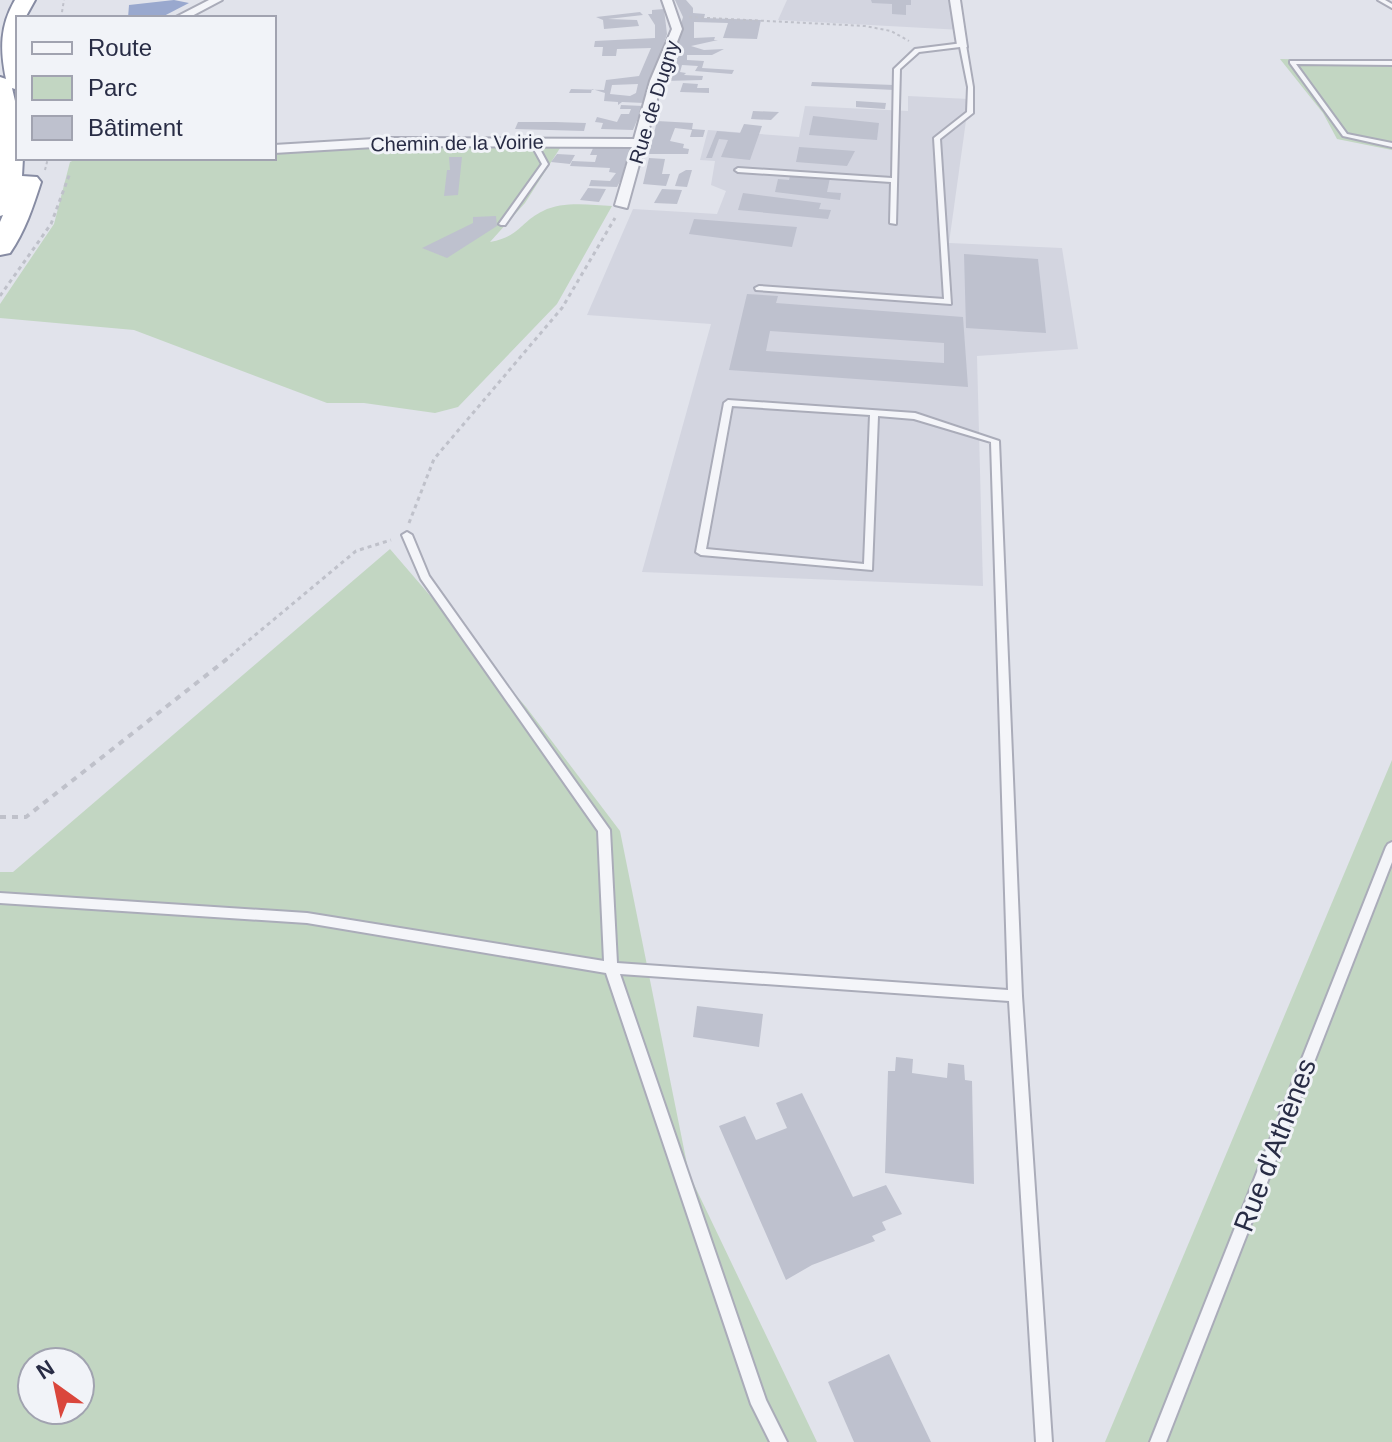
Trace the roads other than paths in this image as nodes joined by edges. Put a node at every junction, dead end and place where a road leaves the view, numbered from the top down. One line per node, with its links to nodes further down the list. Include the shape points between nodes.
1 (217, 0): 7 (street)
2 (667, 0): 13 (street, Rue de Dugny, via 677,29 656,81)
3 (955, 0): 8 (street)
4 (1381, 0): 6 (lane)
5 (13, 4): 10 (highway, via 10,34)
6 (1392, 6)
7 (183, 16)
8 (963, 45): 18 (lane, via 917,50 897,69); 24 (lane, via 974,95 970,113 937,138 948,302)
9 (1392, 63): 14 (lane, via 1292,62 1345,135)
10 (16, 71)
11 (0, 84): 20 (highway, via 13,151)
12 (533, 142): 13 (street, Chemin de la Voirie); 15 (street, Chemin de la Voirie); 22 (lane, via 545,164)
13 (641, 143): 19 (street, Rue de Dugny)
14 (1392, 145)
15 (276, 149)
16 (31, 160): 23 (highway, via 24,194)
17 (738, 170): 18 (lane)
18 (895, 180): 21 (lane)
19 (622, 205)
20 (0, 208)
21 (894, 223)
22 (503, 224)
23 (0, 247)
24 (759, 288)
25 (874, 413): 25 (lane, via 728,403 701,552 869,568); 30 (lane, via 915,416 995,441)
26 (407, 535): 29 (lane, via 424,577 604,830)
27 (1392, 847): 33 (lane, Rue d'Athènes)
28 (0, 898): 29 (lane, via 307,918)
29 (611, 968): 30 (lane); 31 (lane, via 759,1404)
30 (1015, 996): 32 (lane)
31 (779, 1442)
32 (1044, 1442)
33 (1158, 1442)

